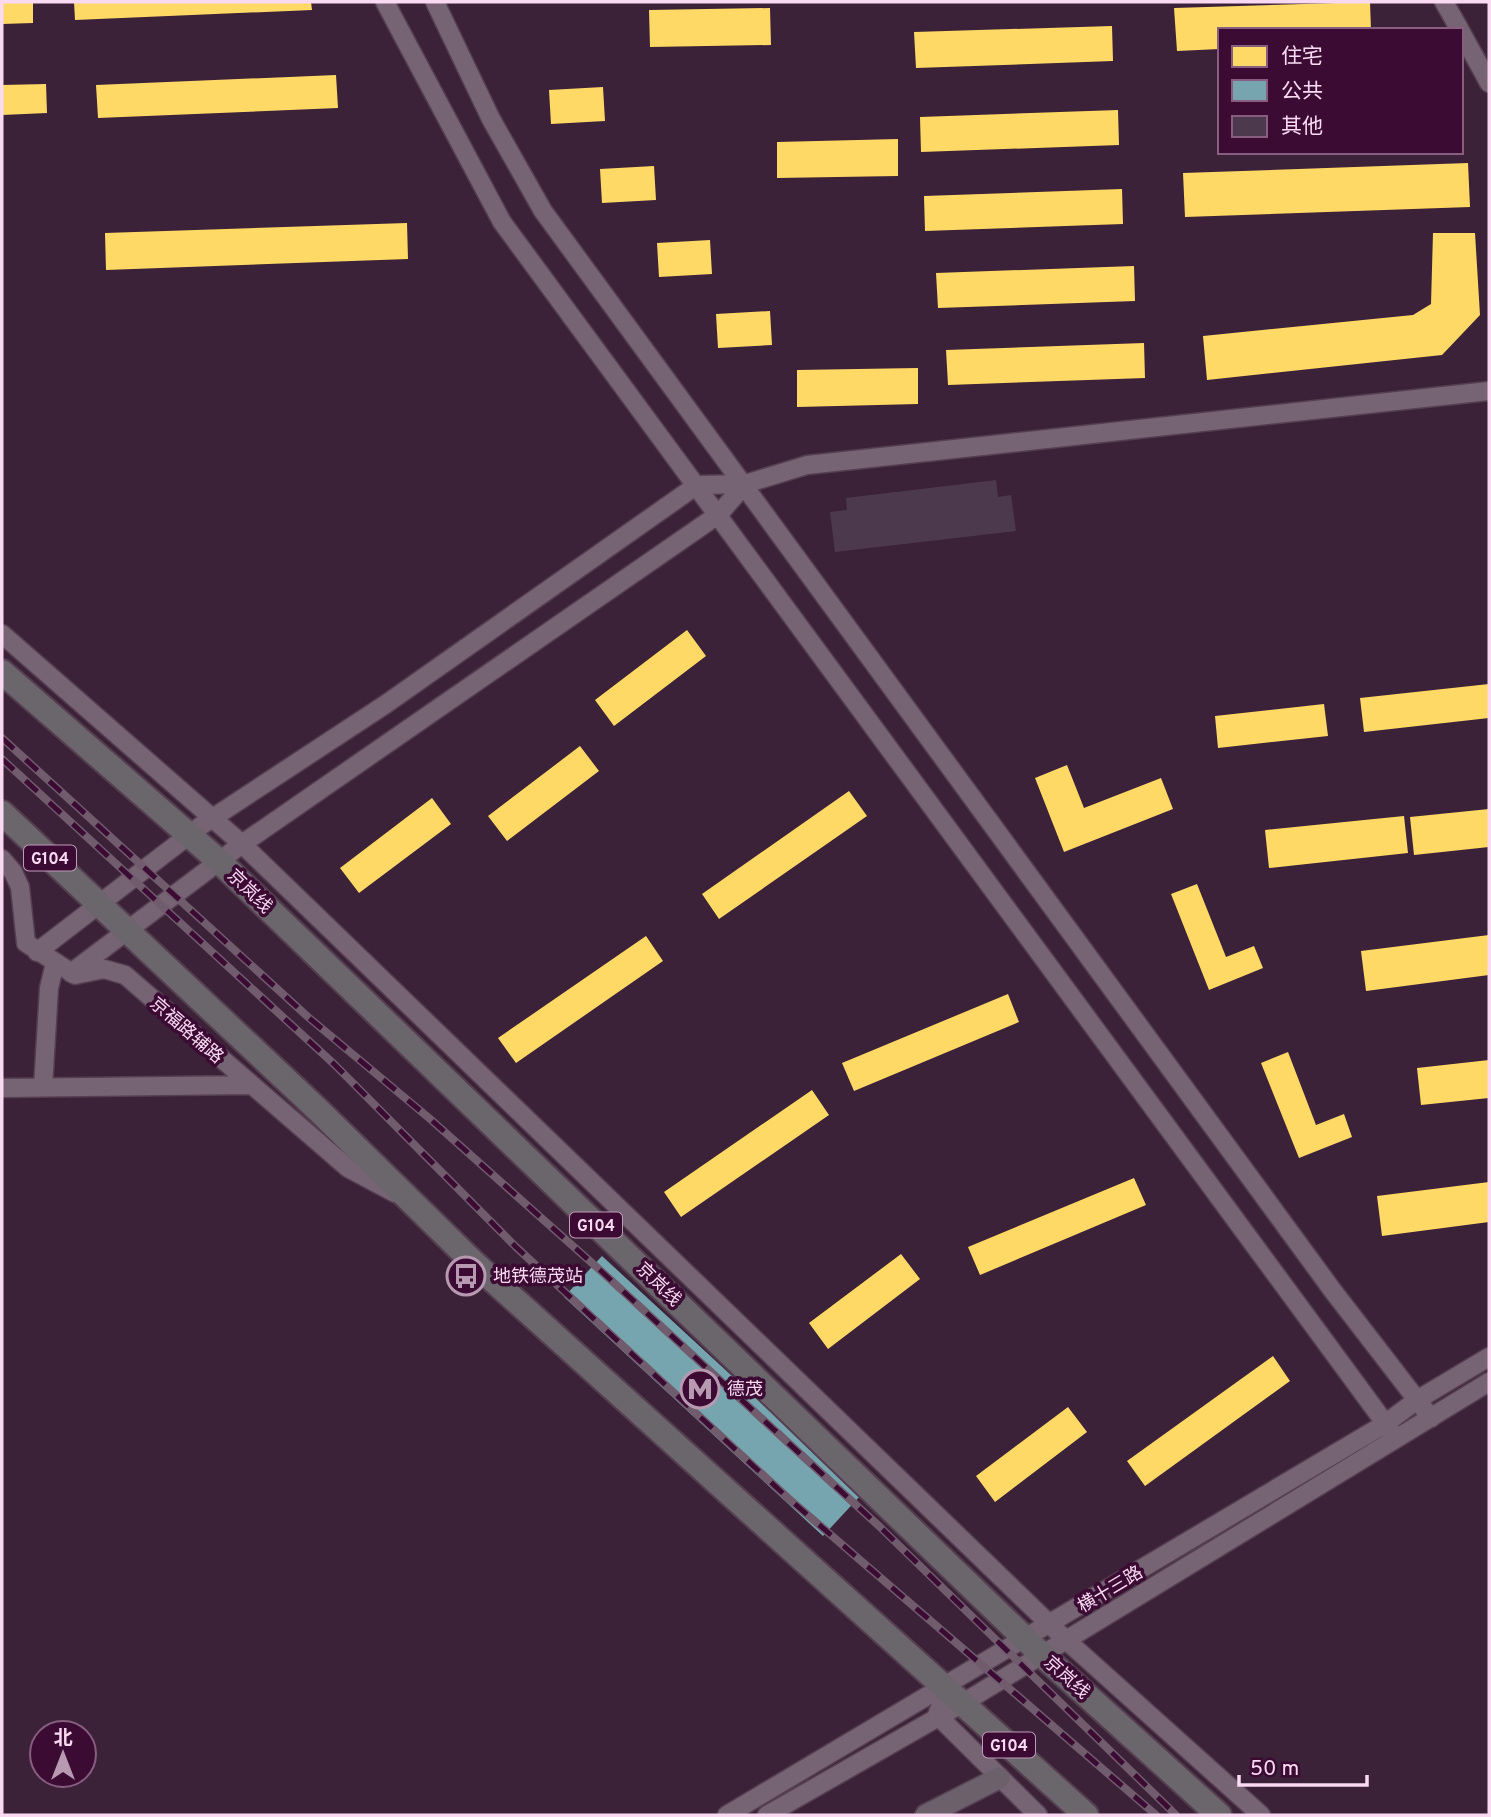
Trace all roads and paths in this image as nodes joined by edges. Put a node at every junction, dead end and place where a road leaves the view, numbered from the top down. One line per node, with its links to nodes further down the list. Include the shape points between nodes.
1 (385, 2): 9 (street, via 502,222)
2 (435, 2): 8 (street, via 542,211)
3 (1444, 2): 4 (street)
4 (1459, 28)
5 (1463, 35): 6 (street)
6 (1489, 83)
7 (1489, 391): 8 (street, via 807,465)
8 (745, 484): 9 (street); 10 (street); 30 (street)
9 (697, 485): 10 (street); 14 (street, via 386,704)
10 (719, 514): 16 (street); 32 (street)
11 (2, 634): 14 (street)
12 (2, 672): 15 (highway, 京岚线 / G104)
13 (2, 813): 19 (highway, G104)
14 (213, 817): 15 (street); 16 (street)
15 (188, 835): 18 (highway, 京岚线 / G104); 19 (street)
16 (242, 844): 18 (street); 33 (street)
17 (2, 859): 21 (street, via 20,887 24,938)
18 (220, 862): 20 (street); 35 (highway, 京岚线 / G104)
19 (98, 903): 20 (highway, G104); 21 (street)
20 (129, 931): 23 (street); 27 (highway, G104)
21 (37, 952): 22 (street)
22 (55, 963): 23 (street); 25 (street, via 49,988)
23 (71, 973): 24 (street, 京福路辅路, via 95,969 121,973)
24 (249, 1085): 25 (street); 27 (street, 京福路辅路, via 348,1168)
25 (43, 1087): 26 (street)
26 (2, 1088)
27 (412, 1202): 36 (highway, G104)
28 (1489, 1357): 30 (street, 横十三路)
29 (1489, 1382): 31 (street, 横十三路)
30 (1417, 1400): 31 (street); 32 (street, 横十三路)
31 (1431, 1418): 32 (street, 横十三路)
32 (1391, 1431): 33 (street, 横十三路); 34 (street, 横十三路)
33 (1050, 1625): 34 (street); 35 (street, 横十三路)
34 (1066, 1640): 35 (street, 横十三路); 45 (street)
35 (1033, 1646): 36 (street, 横十三路); 44 (highway, 京岚线 / G104)
36 (955, 1695): 37 (street); 39 (highway, G104); 41 (street, 横十三路)
37 (937, 1715): 38 (street); 42 (street)
38 (999, 1778): 40 (street); 43 (main road)
39 (1079, 1809)
40 (1033, 1811)
41 (727, 1815)
42 (767, 1815)
43 (926, 1815)
44 (1219, 1815)
45 (1261, 1815)

